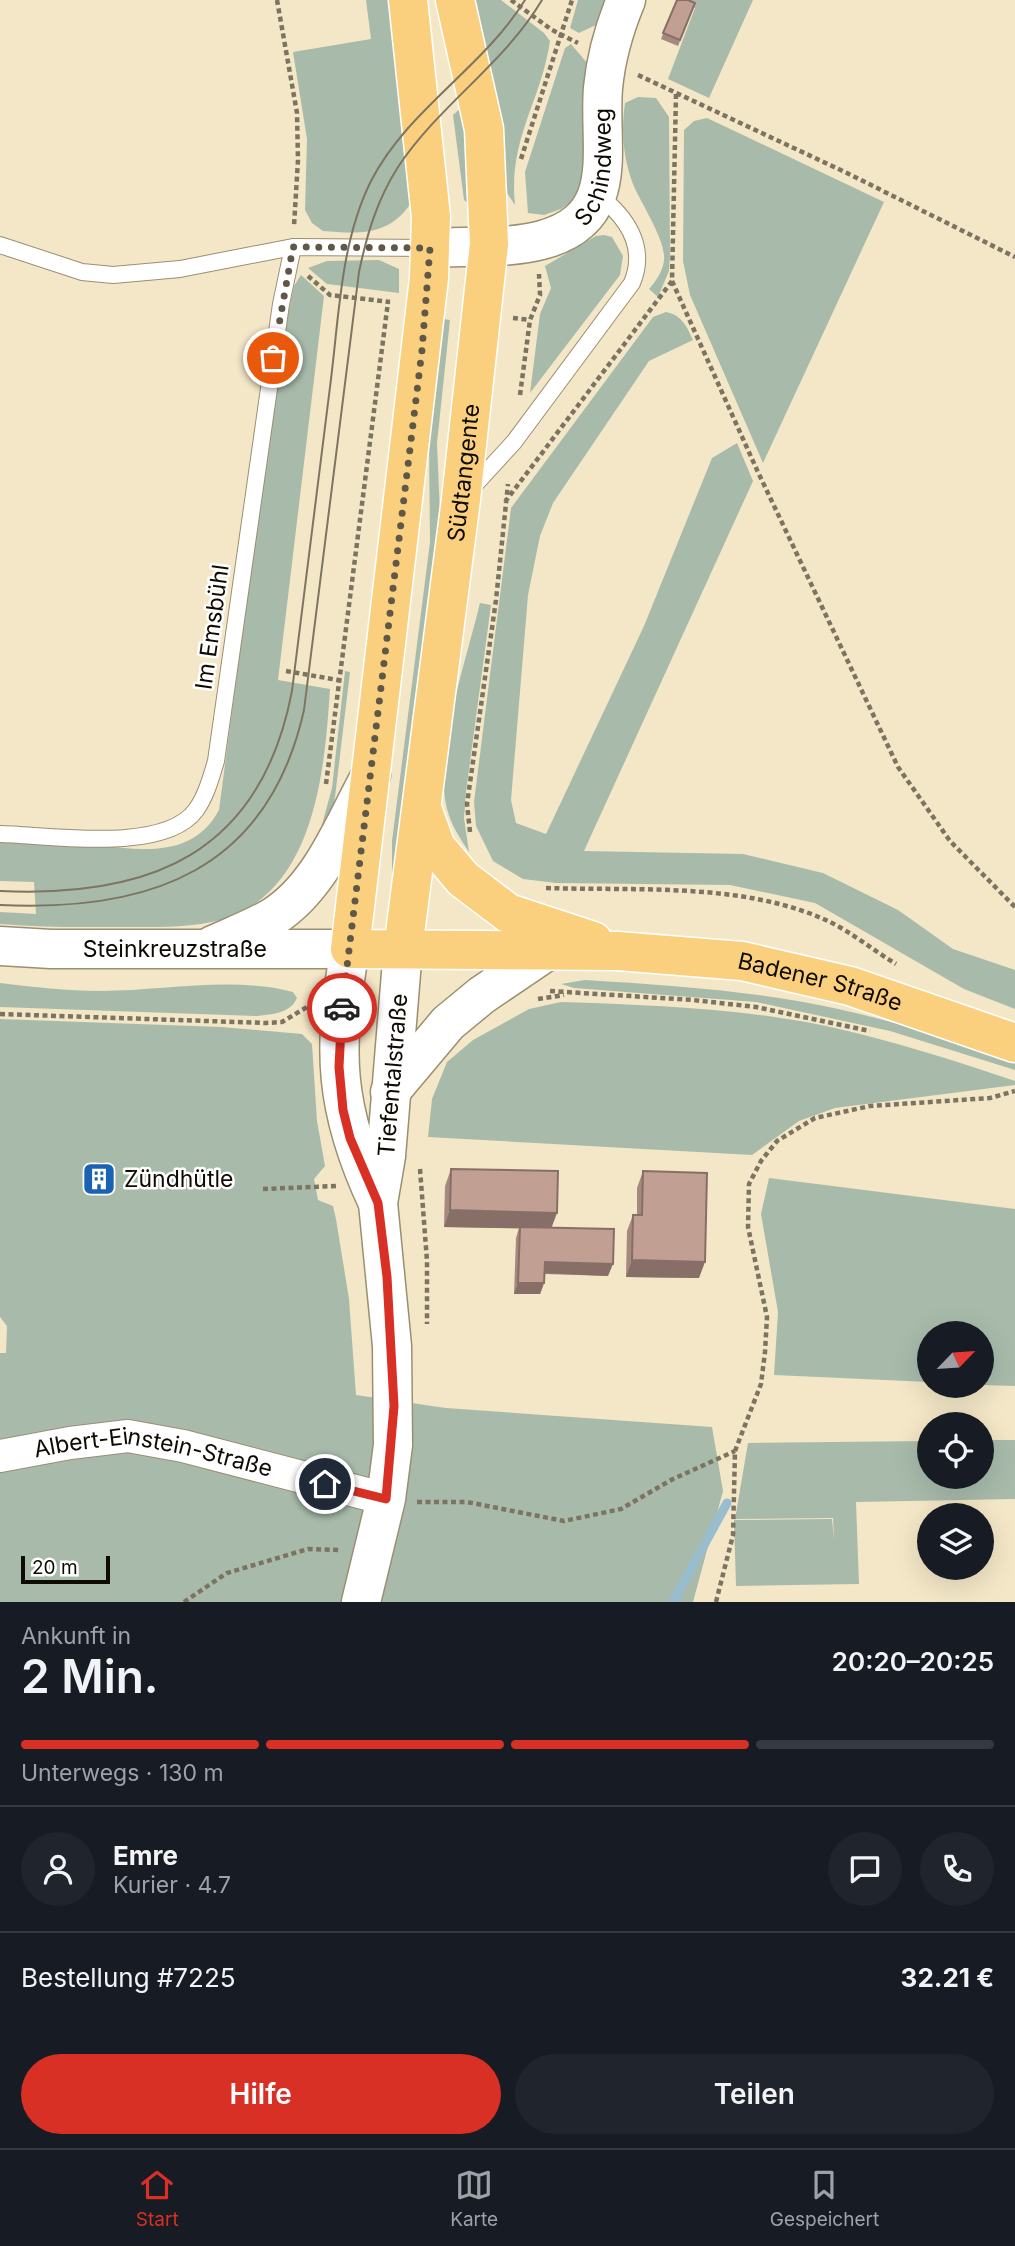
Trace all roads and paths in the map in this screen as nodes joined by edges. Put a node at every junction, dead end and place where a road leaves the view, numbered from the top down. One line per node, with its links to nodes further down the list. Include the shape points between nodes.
1 (277, 0): 11 (path, via 297,113)
2 (408, 0): 12 (main road, via 427,165)
3 (455, 0): 9 (main road, Südtangente, via 484,129)
4 (511, 0): 6 (path, via 552,30)
5 (626, 0): 6 (street, Schindweg)
6 (607, 59): 7 (path); 8 (street, Schindweg, via 604,163)
7 (676, 94): 13 (path); 14 (path)
8 (598, 195): 9 (street, Schindweg, via 579,223 565,232 530,242); 16 (lane, via 612,206 633,236 638,268 632,282 514,442)
9 (489, 244): 12 (street, Schindweg); 16 (main road, Südtangente)
10 (0, 245): 11 (lane, via 82,272 113,275 180,269)
11 (293, 247): 12 (lane); 24 (lane, Im Emsbühl, via 216,761 203,797 195,812 178,825 139,837)
12 (430, 248): 21 (main road)
13 (1015, 257)
14 (672, 281): 18 (path, via 505,503); 27 (path, via 898,767 950,841)
15 (388, 302): 20 (path)
16 (461, 499): 23 (main road, Südtangente)
17 (488, 599): 18 (path)
18 (496, 600): 25 (path, via 467,804)
19 (286, 671): 20 (path)
20 (338, 680): 22 (path)
21 (373, 772): 30 (main road); 31 (street, via 306,887 275,915)
22 (324, 796)
23 (423, 808): 29 (main road, Südtangente); 33 (main road, Badener Straße, via 446,862 508,913)
24 (0, 834)
25 (470, 836)
26 (542, 888): 34 (path, via 709,894 781,904 829,921)
27 (1015, 907)
28 (0, 946): 31 (street, Steinkreuzstraße)
29 (403, 948): 30 (main road, Badener Straße); 32 (main road, Badener Straße); 41 (street, Tiefentalstraße)
30 (350, 949): 31 (street, Steinkreuzstraße); 46 (street, Tiefentalstraße, via 340,1044 343,1110)
31 (202, 950)
32 (547, 951): 33 (main road, Badener Straße); 41 (street, via 448,1023)
33 (618, 951): 39 (main road, Badener Straße, via 742,961 799,973)
34 (898, 965)
35 (571, 993): 38 (path, via 755,1007)
36 (0, 1014): 37 (path, via 266,1023 282,1022 306,1007)
37 (309, 1016)
38 (876, 1033)
39 (1015, 1042)
40 (1015, 1091): 47 (path, via 990,1098 870,1106 815,1118 777,1141 761,1160 749,1184 748,1227 767,1317 765,1352 761,1384)
41 (390, 1092): 46 (street, Tiefentalstraße)
42 (335, 1174): 43 (path)
43 (337, 1186): 44 (path); 45 (path)
44 (263, 1189)
45 (340, 1200)
46 (378, 1203): 49 (street, Tiefentalstraße, via 394,1375 393,1445)
47 (735, 1451): 50 (path, via 621,1508 564,1521 467,1502); 54 (path, via 733,1535)
48 (0, 1456): 49 (street, Albert-Einstein-Straße, via 128,1436)
49 (386, 1499): 53 (street, Tiefentalstraße)
50 (423, 1502)
51 (338, 1549): 52 (path, via 308,1549 227,1573)
52 (184, 1602)
53 (361, 1602)
54 (716, 1602)

